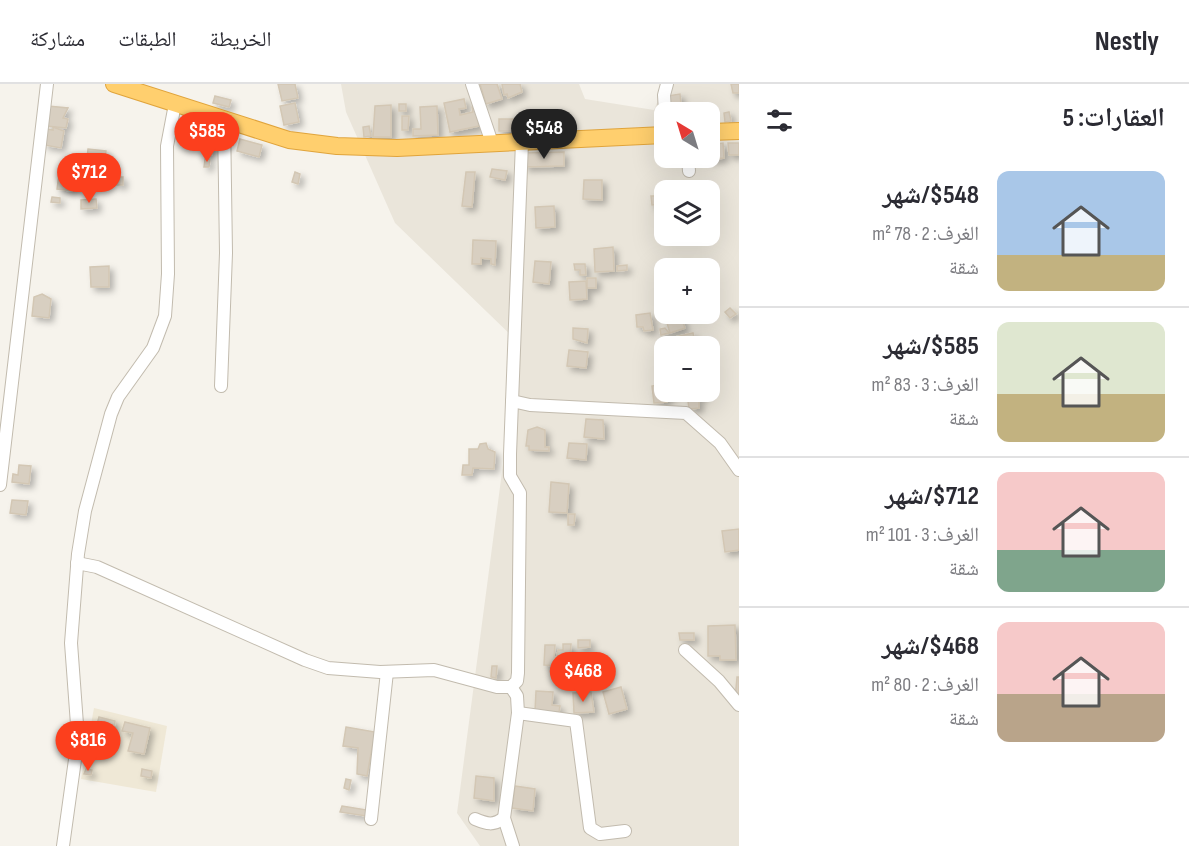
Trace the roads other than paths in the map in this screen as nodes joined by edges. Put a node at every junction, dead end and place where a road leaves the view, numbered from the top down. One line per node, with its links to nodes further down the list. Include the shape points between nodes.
1 (46, 84): 16 (street)
2 (472, 84): 12 (street)
3 (667, 84): 5 (street)
4 (126, 86): 6 (highway)
5 (664, 102)
6 (175, 104): 7 (highway); 20 (street, via 167,146 165,316 153,348 118,396 111,414 85,511)
7 (224, 119): 12 (highway, via 289,140 337,146 397,148); 15 (street, via 226,242)
8 (739, 131): 9 (highway)
9 (720, 132)
10 (654, 135): 11 (highway)
11 (522, 142): 12 (highway); 17 (street)
12 (492, 143)
13 (689, 168): 14 (street)
14 (689, 171)
15 (221, 386)
16 (6, 399): 19 (street)
17 (512, 401): 18 (street, via 686,413 720,443); 23 (street, via 510,476 520,493 521,515 518,673)
18 (739, 470)
19 (0, 485)
20 (77, 562): 22 (street, via 97,567 312,663 328,668); 30 (street, via 71,643 78,738)
21 (685, 650): 24 (street)
22 (387, 672): 23 (street, via 434,670 497,687); 27 (street)
23 (511, 687): 25 (street, via 517,696)
24 (739, 705)
25 (518, 713): 26 (street); 29 (street, via 576,721 591,828 600,834)
26 (504, 818): 28 (street, via 488,824); 31 (street)
27 (371, 819)
28 (475, 819)
29 (625, 831)
30 (63, 846)
31 (513, 846)

